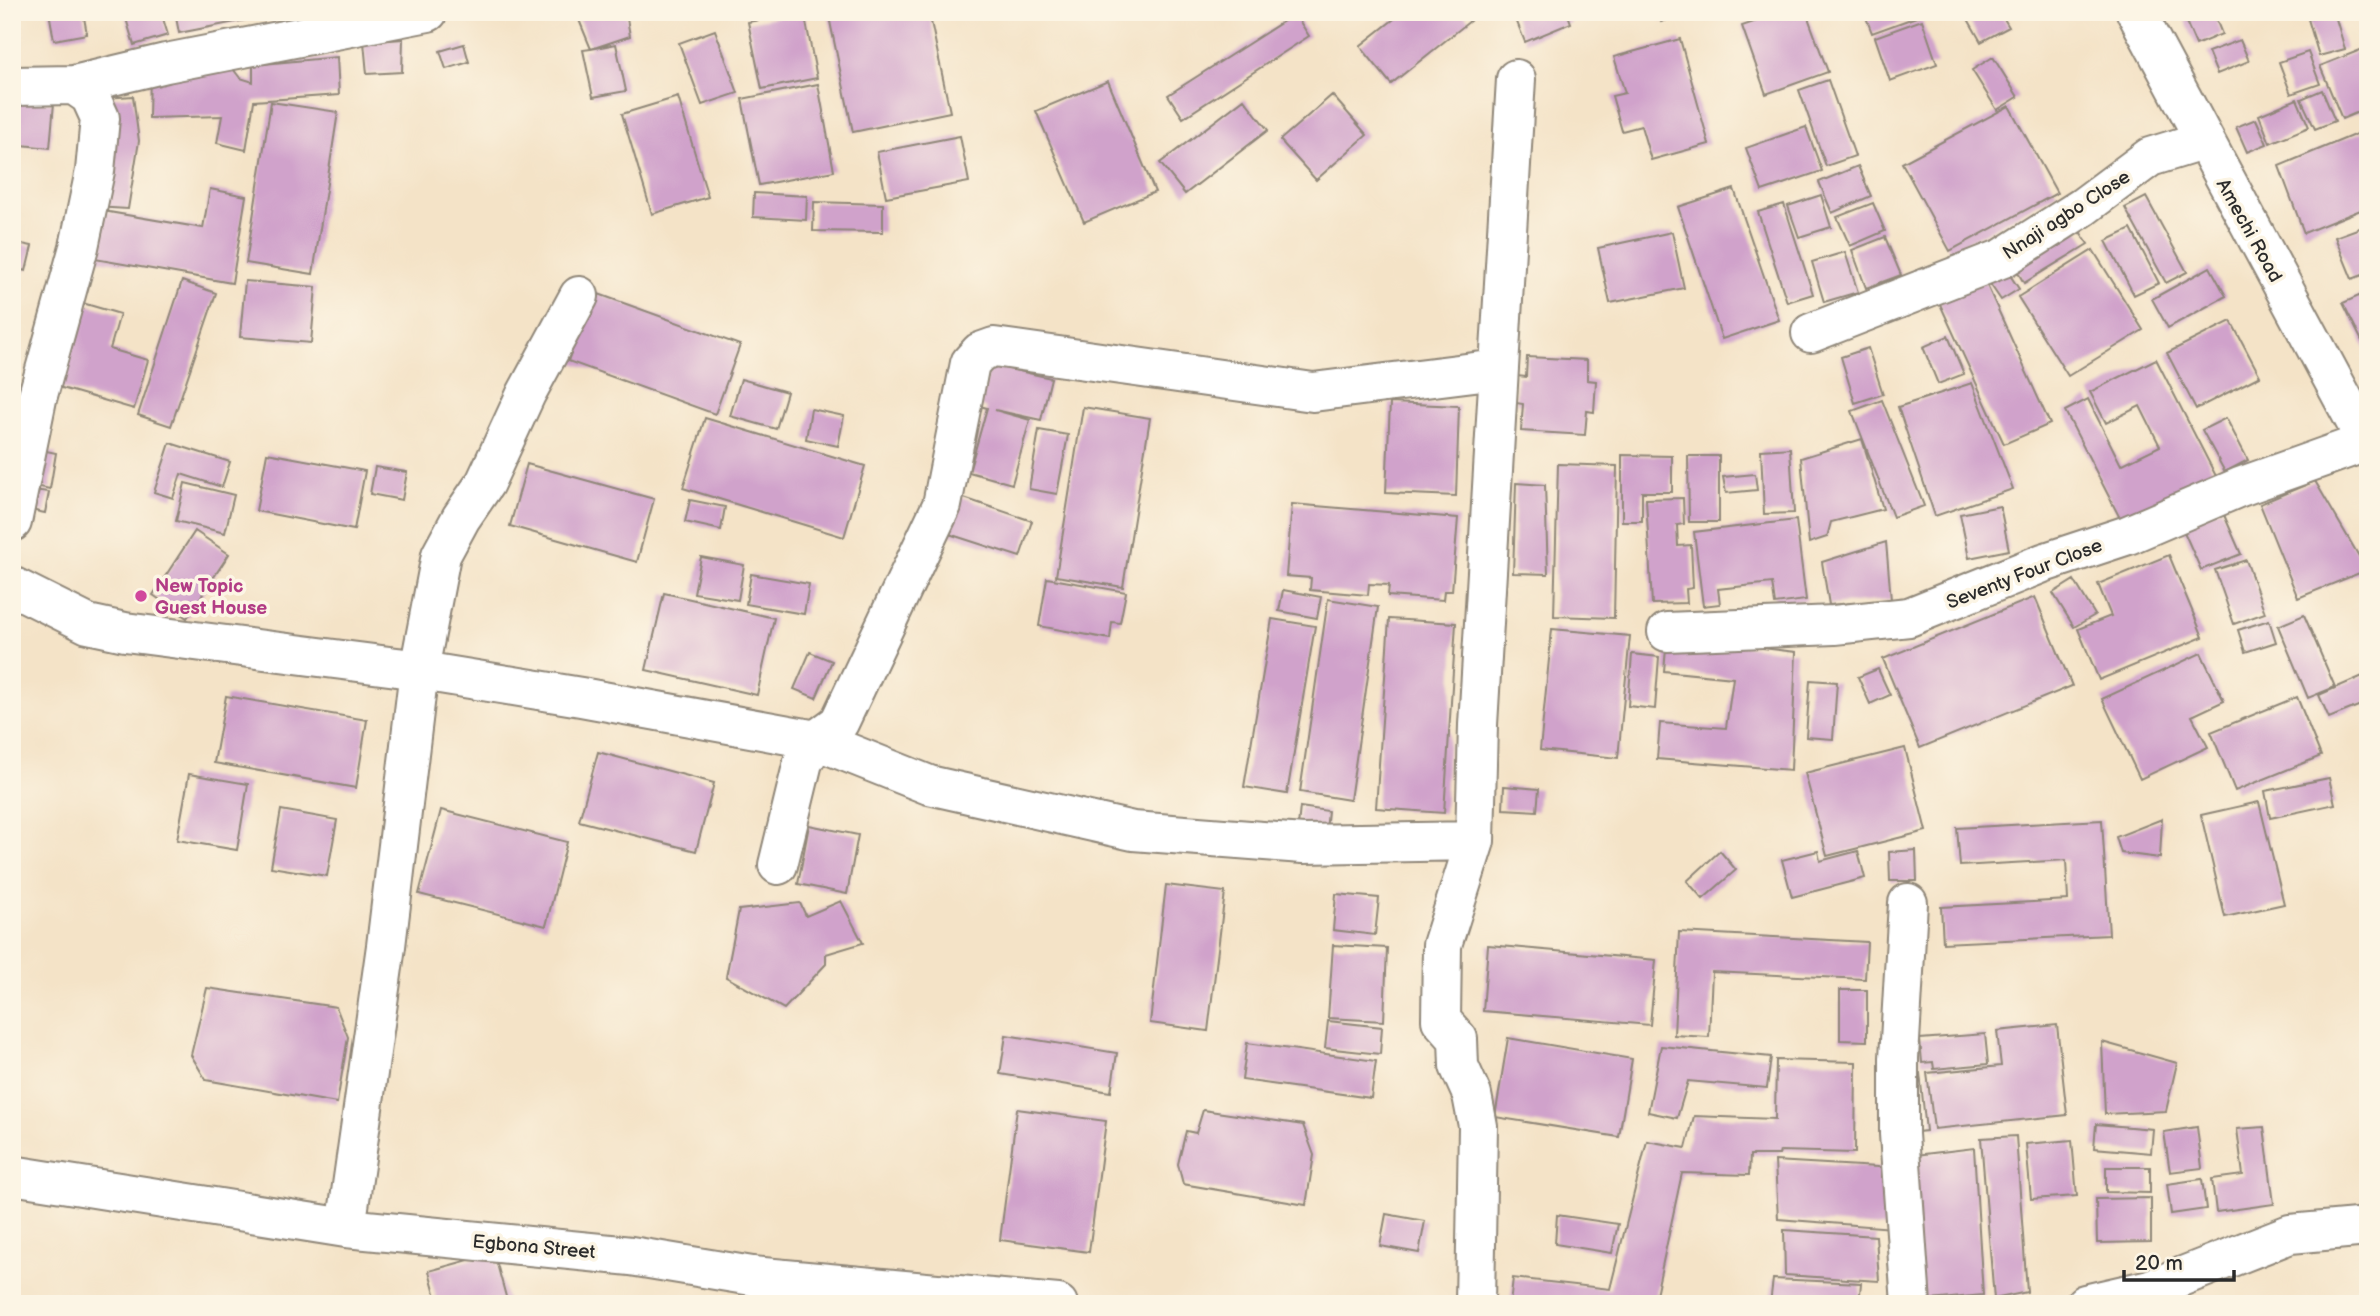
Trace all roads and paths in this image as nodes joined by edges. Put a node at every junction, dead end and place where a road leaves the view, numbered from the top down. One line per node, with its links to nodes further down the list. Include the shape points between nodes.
1 (428, 12): 4 (street)
2 (2136, 12): 6 (street, Amechi Road)
3 (1516, 79): 9 (street)
4 (74, 85): 5 (street); 11 (street, via 90,96 100,118 95,171 37,400)
5 (12, 86)
6 (2202, 141): 8 (street, Nnaji agbo Close, via 2150,157 2003,258); 10 (street, Amechi Road)
7 (579, 296): 14 (street, via 485,483 441,555)
8 (1811, 333)
9 (1498, 369): 15 (street, via 1313,392 994,347 980,352 970,363 942,505 839,723); 16 (street)
10 (2367, 444): 13 (street, Seventy Four Close, via 2240,487 2128,535 2043,563 1909,617)
11 (12, 522)
12 (12, 586): 14 (street, via 88,624 113,630)
13 (1667, 632)
14 (419, 670): 15 (street); 21 (street)
15 (816, 740): 16 (street, via 929,785 1133,831 1303,844); 17 (street, via 803,762)
16 (1475, 841): 23 (street, via 1442,946 1441,1020 1458,1039 1460,1066 1478,1126)
17 (778, 865)
18 (1908, 903): 24 (street, via 1899,1134)
19 (12, 1175): 21 (street, Egbona Street)
20 (2368, 1227): 25 (street, via 2290,1234 2150,1289)
21 (346, 1228): 22 (street, Egbona Street, via 631,1255 752,1276)
22 (1058, 1304)
23 (1475, 1304)
24 (1911, 1304)
25 (2085, 1304)

